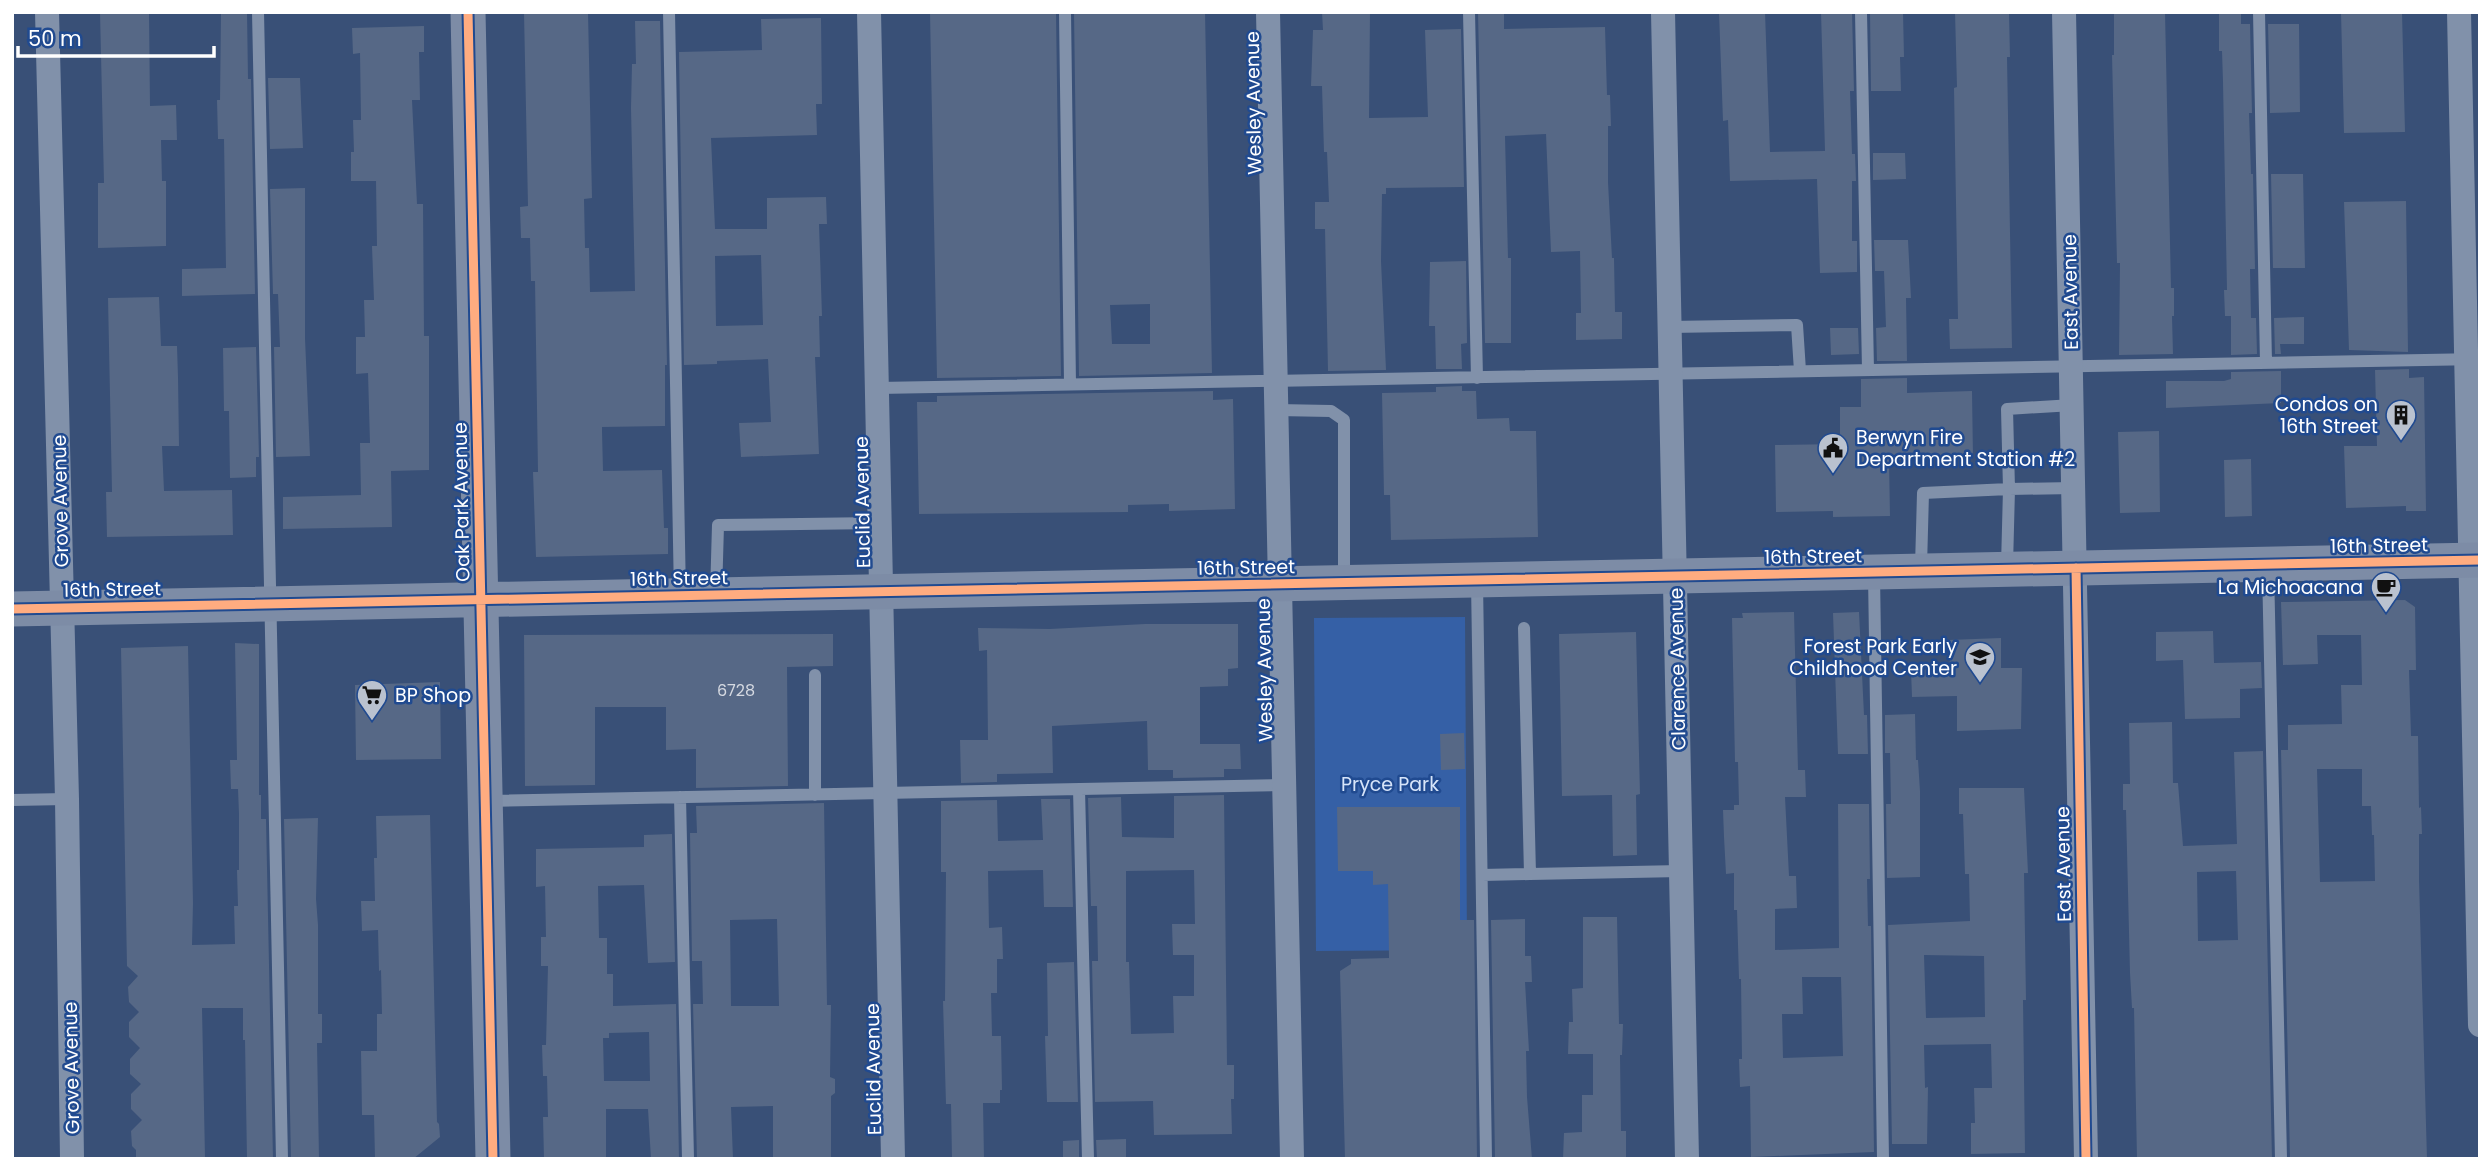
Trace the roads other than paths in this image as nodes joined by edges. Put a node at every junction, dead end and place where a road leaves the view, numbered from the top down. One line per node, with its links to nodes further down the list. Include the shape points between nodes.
1 (47, 12): 45 (street, Grove Avenue)
2 (258, 12): 44 (lane)
3 (468, 12): 43 (street, Oak Park Avenue)
4 (669, 12): 41 (lane)
5 (869, 12): 24 (street, Euclid Avenue)
6 (1065, 12): 23 (lane)
7 (1268, 12): 22 (street, Wesley Avenue)
8 (1469, 12): 21 (lane)
9 (1663, 12): 14 (street, Clarence Avenue)
10 (1861, 12): 18 (lane)
11 (2064, 12): 17 (street, East Avenue)
12 (2259, 12): 16 (lane)
13 (2459, 12): 15 (street)
14 (1669, 327): 19 (lane, via 1797,325); 20 (street, Clarence Avenue)
15 (2473, 359): 16 (lane); 30 (street)
16 (2266, 363): 17 (lane)
17 (2072, 367): 18 (lane); 25 (street, East Avenue)
18 (1868, 370): 19 (lane)
19 (1800, 371): 20 (lane)
20 (1670, 374): 21 (lane); 36 (street, Clarence Avenue)
21 (1477, 377): 22 (lane)
22 (1276, 381): 23 (lane); 26 (street, Wesley Avenue)
23 (1070, 384): 24 (lane)
24 (878, 388): 29 (street, Euclid Avenue)
25 (2073, 405): 27 (street, East Avenue); 28 (lane, via 2007,409)
26 (1276, 410): 38 (lane, via 1331,411 1345,420); 39 (street, Wesley Avenue)
27 (2074, 488): 28 (lane); 32 (street, East Avenue)
28 (2009, 489): 33 (lane); 34 (lane, via 1923,493)
29 (879, 523): 40 (street, Euclid Avenue); 42 (lane, via 718,525)
30 (2475, 560): 31 (street, 16th Street); 49 (street)
31 (2268, 564): 32 (street, 16th Street); 73 (lane)
32 (2076, 568): 33 (street, 16th Street); 72 (street, East Avenue)
33 (2007, 570): 34 (street, 16th Street)
34 (1920, 571): 35 (street, 16th Street)
35 (1874, 572): 36 (street, 16th Street); 71 (lane)
36 (1675, 576): 37 (street, 16th Street); 58 (street, Clarence Avenue)
37 (1477, 580): 38 (street, 16th Street); 60 (lane)
38 (1344, 583): 39 (street, 16th Street)
39 (1280, 584): 40 (street, 16th Street); 50 (street, Wesley Avenue)
40 (881, 591): 42 (street, 16th Street); 52 (street, Euclid Avenue)
41 (680, 595): 42 (street, 16th Street); 43 (street, 16th Street)
42 (716, 595)
43 (481, 599): 44 (street, 16th Street); 57 (street, Oak Park Avenue)
44 (271, 604): 45 (street, 16th Street); 63 (lane)
45 (62, 607): 46 (street, 16th Street); 55 (street, Grove Avenue)
46 (12, 609)
47 (1524, 628): 59 (lane)
48 (815, 675): 53 (lane)
49 (2477, 761): 61 (street)
50 (1284, 785): 51 (lane); 68 (street, Wesley Avenue)
51 (1079, 789): 52 (lane); 67 (lane)
52 (885, 794): 53 (lane); 66 (street, Euclid Avenue)
53 (815, 795): 54 (lane)
54 (680, 797): 57 (lane); 65 (lane)
55 (67, 799): 56 (lane); 62 (street, Grove Avenue)
56 (12, 800)
57 (485, 801): 64 (street, Oak Park Avenue)
58 (1681, 871): 59 (lane); 70 (street, Clarence Avenue)
59 (1530, 874): 60 (lane)
60 (1482, 875): 69 (lane)
61 (2480, 1026)
62 (72, 1159)
63 (282, 1159)
64 (493, 1159)
65 (688, 1159)
66 (892, 1159)
67 (1088, 1159)
68 (1292, 1159)
69 (1486, 1159)
70 (1687, 1159)
71 (1883, 1159)
72 (2086, 1159)
73 (2281, 1159)

